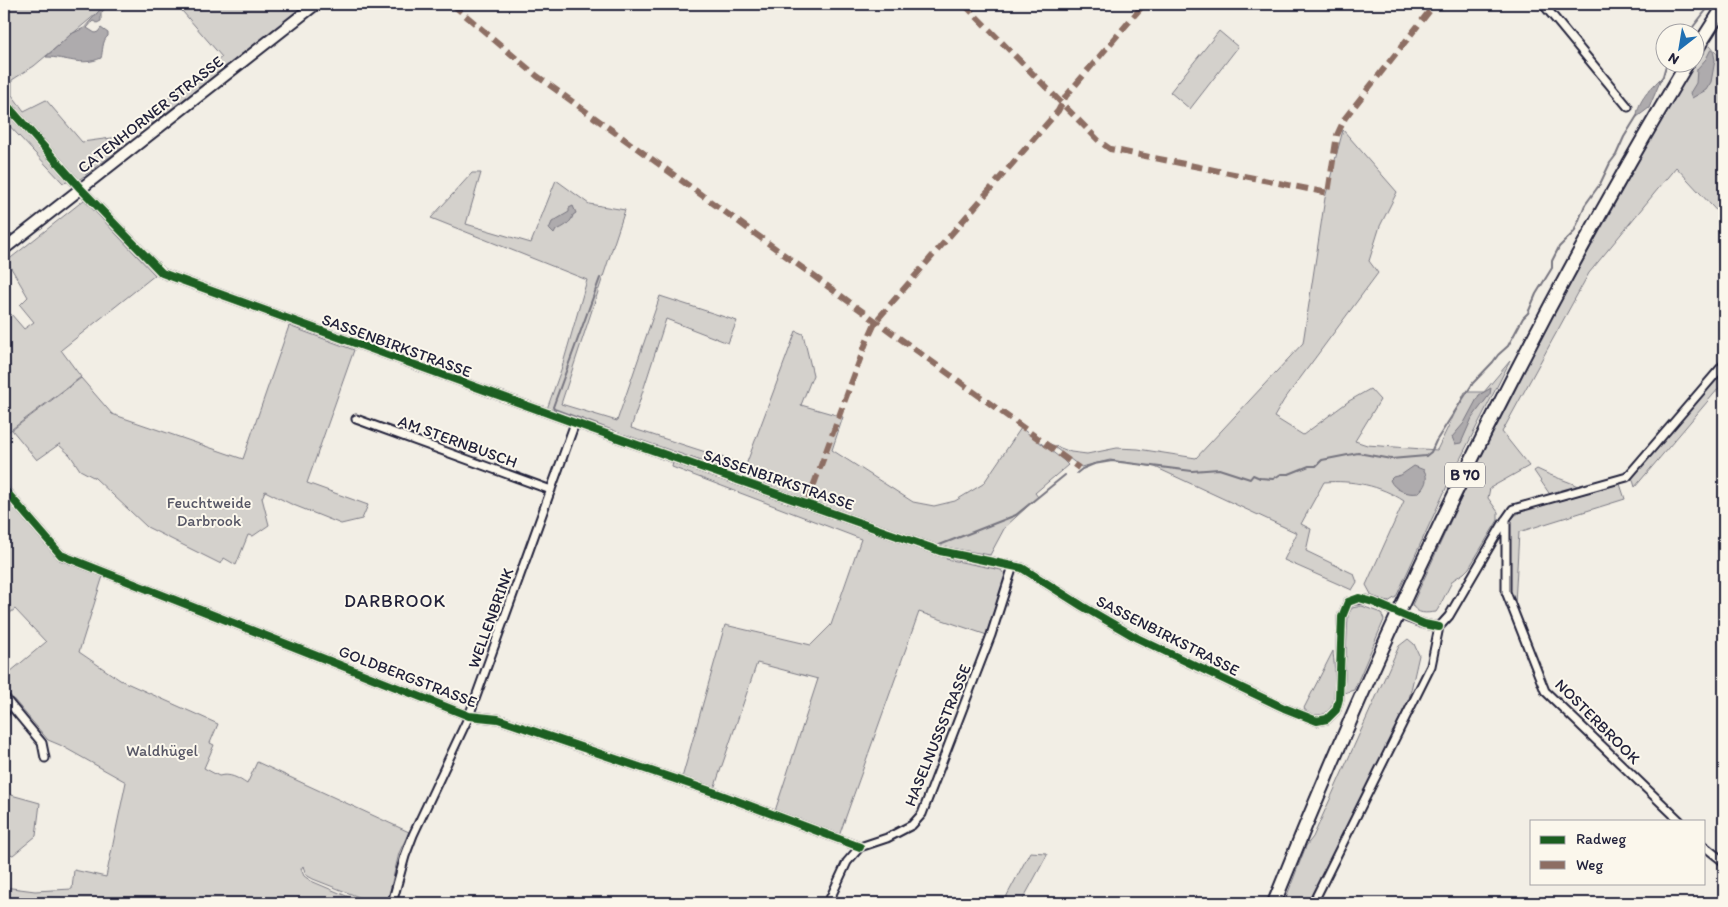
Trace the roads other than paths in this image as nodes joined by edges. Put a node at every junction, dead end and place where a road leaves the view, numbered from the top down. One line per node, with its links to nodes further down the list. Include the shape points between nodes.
1 (316, 4): 8 (street, CATENHORNER STRASSE)
2 (1543, 4): 7 (street)
3 (1724, 6): 4 (highway)
4 (1706, 34)
5 (1682, 72): 30 (highway, B 70, via 1593,226 1488,426 1392,626)
6 (4, 102): 8 (street, SASSENBIRKSTRASSE)
7 (1628, 107)
8 (80, 188): 9 (street, CATENHORNER STRASSE); 12 (street, SASSENBIRKSTRASSE, via 162,273)
9 (4, 249)
10 (1724, 364): 15 (street, via 1627,477 1513,509)
11 (356, 419): 14 (street, AM STERNBUSCH)
12 (575, 423): 14 (street, WELLENBRINK); 16 (street, SASSENBIRKSTRASSE, via 940,551)
13 (4, 489): 22 (street, GOLDBERGSTRASSE, via 61,555)
14 (551, 490): 22 (street, WELLENBRINK)
15 (1506, 519): 19 (street, via 1449,616); 24 (street, NOSTERBROOK, via 1506,592 1545,690)
16 (1013, 566): 17 (street, SASSENBIRKSTRASSE, via 1022,568 1137,638 1317,721 1327,719 1336,710 1339,699 1342,617 1348,602 1359,598); 25 (street, HASELNUSSSTRASSE, via 991,635 922,814 912,825)
17 (1389, 609)
18 (1403, 616): 19 (street)
19 (1439, 627): 31 (street, via 1431,666)
20 (6, 700): 21 (street); 23 (street, via 42,743)
21 (4, 714)
22 (469, 716): 25 (street, GOLDBERGSTRASSE, via 498,719 716,793); 28 (street, WELLENBRINK, via 413,834)
23 (45, 758)
24 (1679, 820)
25 (860, 847): 29 (street, via 848,862)
26 (1706, 848): 27 (street)
27 (1724, 862)
28 (392, 903)
29 (828, 903)
30 (1274, 903)
31 (1313, 903)

